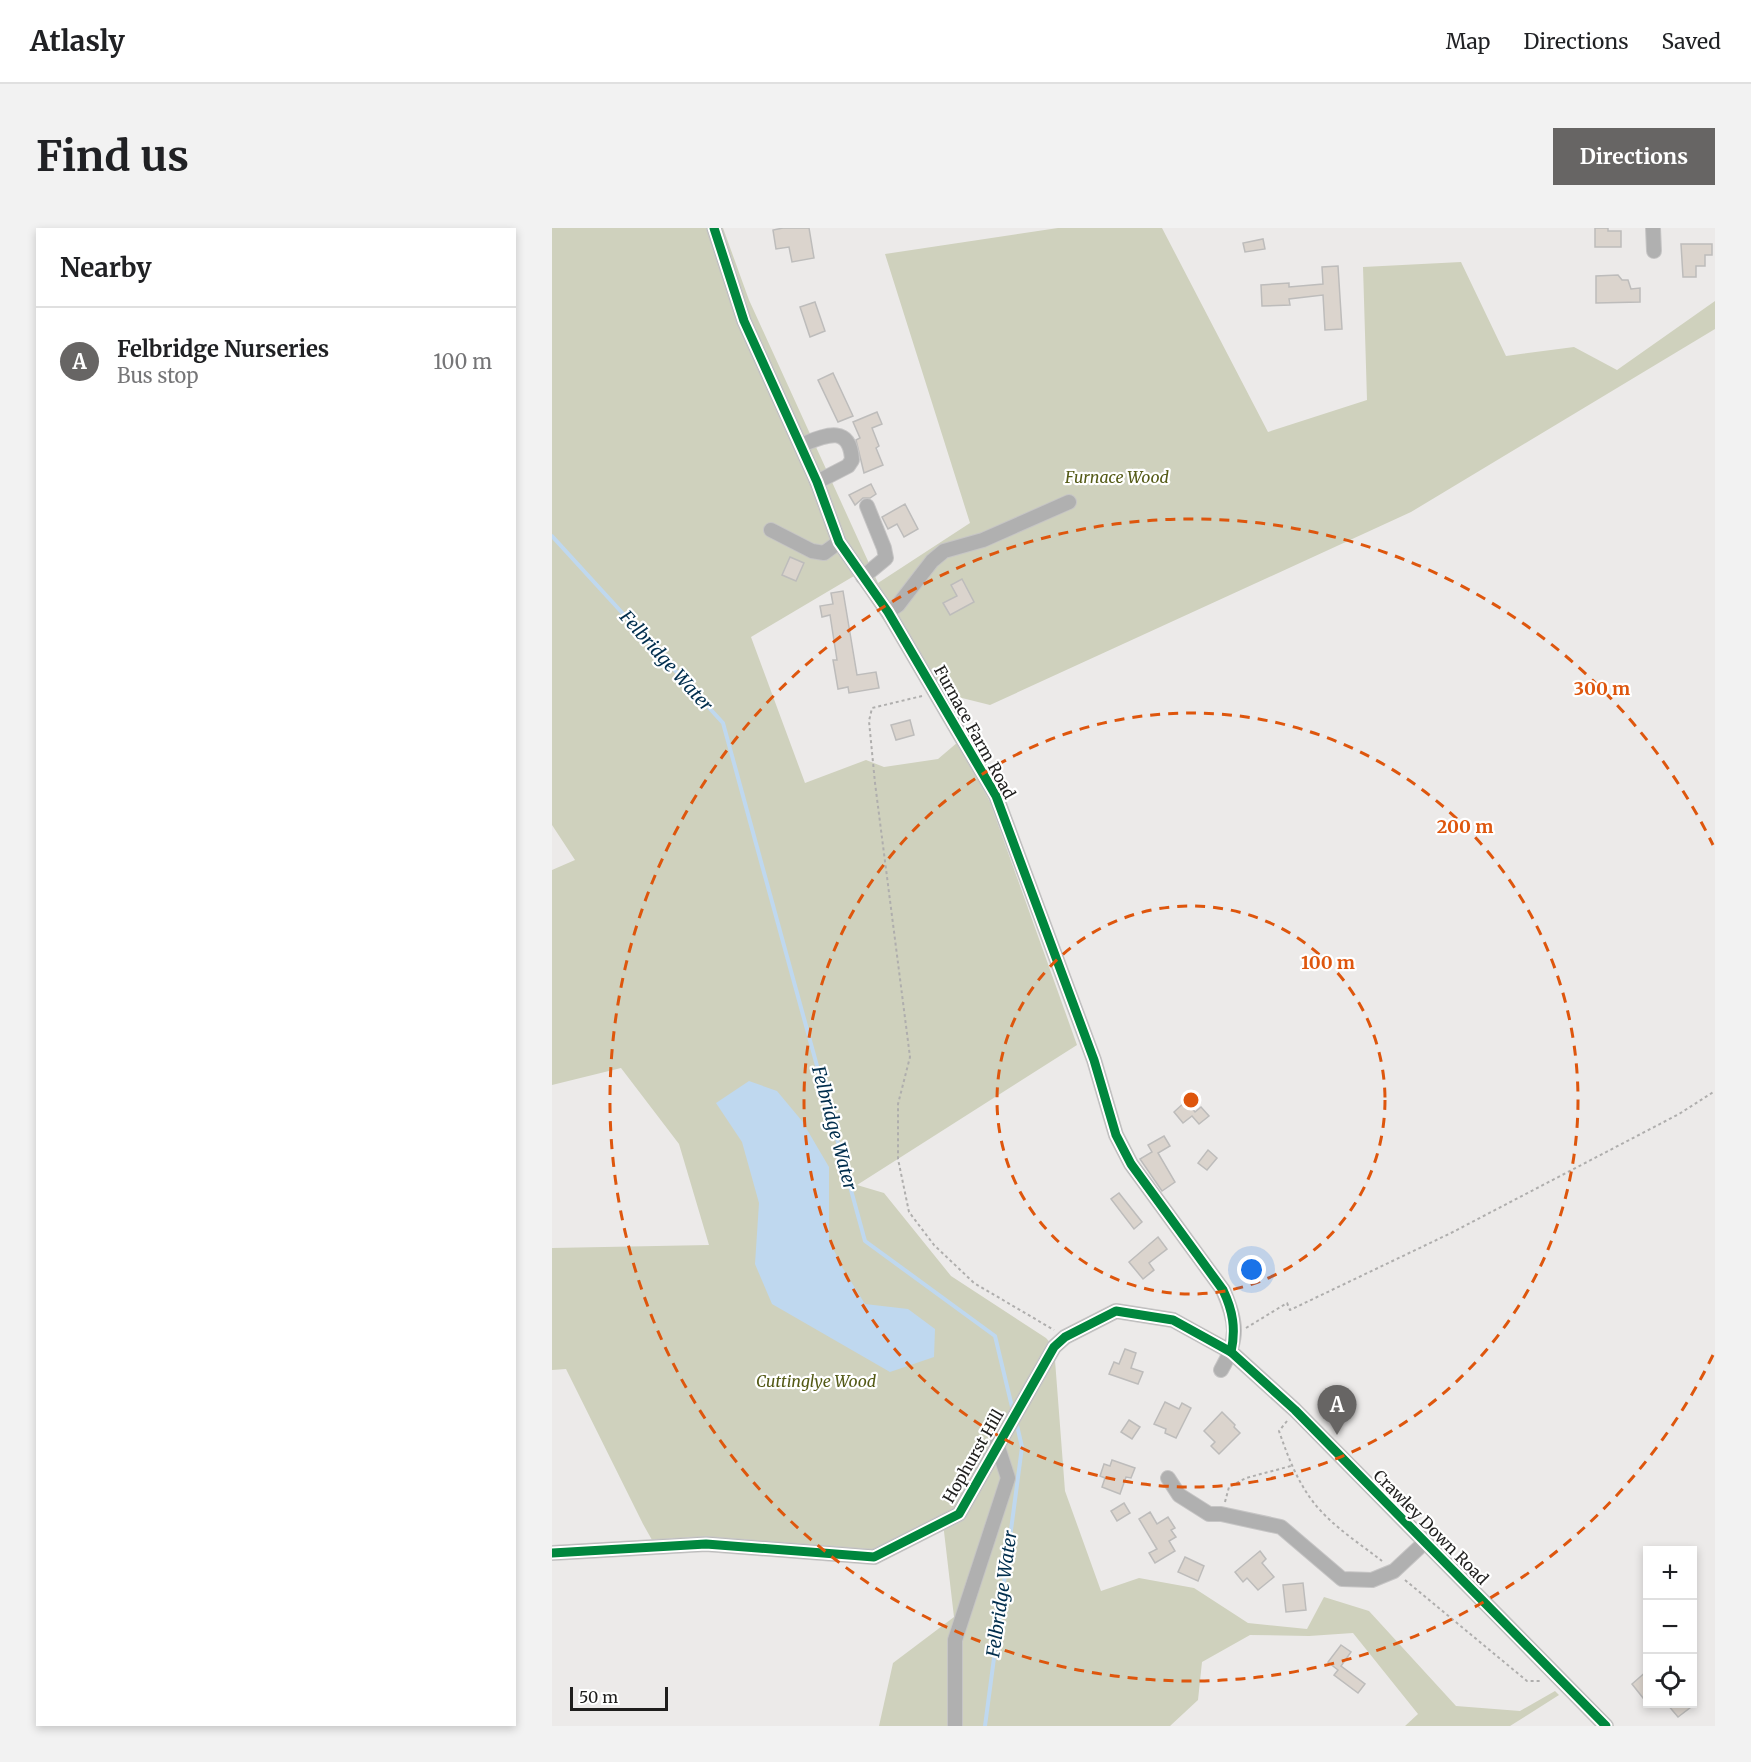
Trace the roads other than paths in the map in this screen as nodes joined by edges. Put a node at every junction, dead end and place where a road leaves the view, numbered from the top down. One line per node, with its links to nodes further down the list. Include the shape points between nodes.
1 (714, 228): 4 (street, Furnace Farm Road, via 744,321)
2 (1653, 228): 3 (street)
3 (1654, 251)
4 (801, 445): 5 (street, Furnace Farm Road); 5 (street, via 834,434 847,441 852,460 848,466)
5 (817, 482): 9 (street, Furnace Farm Road)
6 (1069, 502): 11 (street, via 983,540 944,551)
7 (867, 506): 10 (street, via 886,558)
8 (771, 530): 9 (street, via 824,553)
9 (839, 542): 10 (street, Furnace Farm Road)
10 (863, 577): 11 (street, Furnace Farm Road)
11 (888, 612): 12 (street, Furnace Farm Road, via 996,796 1094,1060 1116,1135 1131,1164 1223,1290 1232,1310)
12 (1231, 1352): 13 (street, Furnace Farm Road); 14 (street, Hophurst Hill, via 1173,1320 1116,1311 1065,1337 1054,1347); 16 (street, Crawley Down Road, via 1295,1410)
13 (1221, 1370)
14 (997, 1444): 17 (street, Hophurst Hill, via 959,1514 874,1557 706,1544); 18 (street, via 1008,1478 955,1640)
15 (1168, 1478): 16 (street, via 1179,1496 1209,1514 1281,1527 1342,1579 1372,1580 1394,1571)
16 (1424, 1543): 19 (street, Crawley Down Road)
17 (552, 1553)
18 (955, 1726)
19 (1606, 1726)

